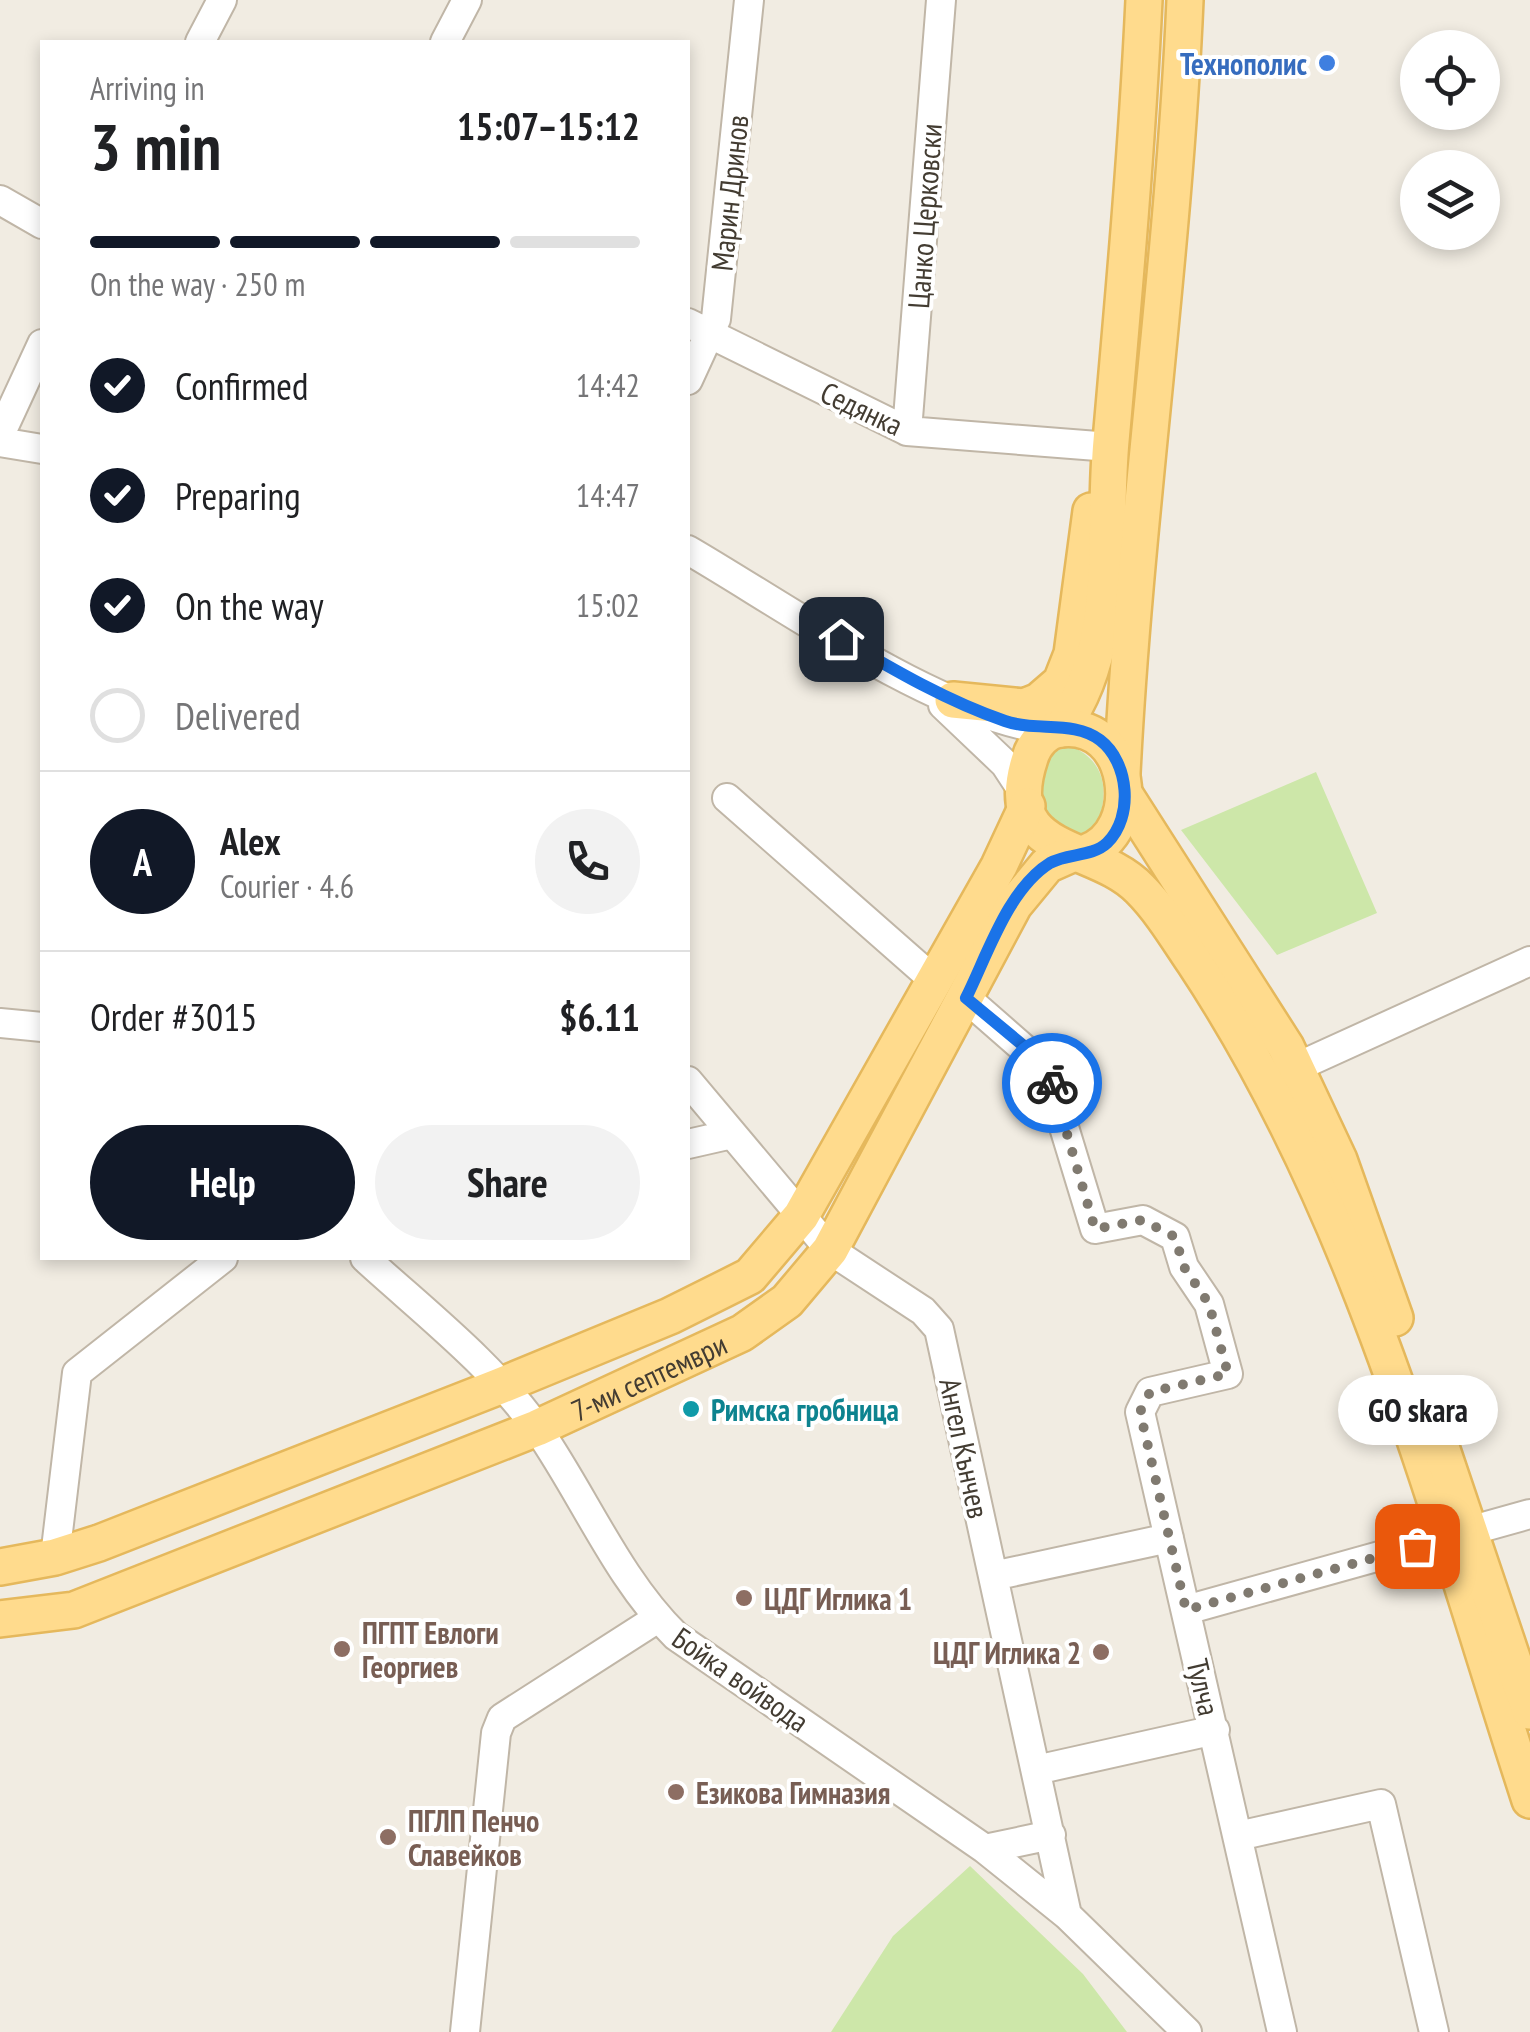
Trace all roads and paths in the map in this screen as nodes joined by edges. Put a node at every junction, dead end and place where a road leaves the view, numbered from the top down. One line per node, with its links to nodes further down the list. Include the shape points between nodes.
1 (222, 0): 7 (street)
2 (467, 0): 8 (street)
3 (750, 0): 13 (street, Марин Дринов)
4 (940, 0): 16 (street, Цанко Церковски)
5 (1144, 0): 9 (main road)
6 (1185, 0): 10 (main road)
7 (201, 40)
8 (446, 40)
9 (1138, 121): 10 (main road); 19 (main road)
10 (1178, 124): 24 (main road, via 1126,672)
11 (0, 200): 12 (street)
12 (40, 223)
13 (700, 329): 15 (street, Марин Дринов); 16 (street, Седянка)
14 (40, 348): 17 (street)
15 (690, 372)
16 (907, 432): 19 (street, Седянка)
17 (0, 438): 18 (street)
18 (40, 448)
19 (1110, 448): 22 (main road, via 1084,544 1072,654 1061,682 1024,707); 23 (main road, via 1101,632 1090,678)
20 (690, 551): 21 (street)
21 (920, 684): 22 (street); 26 (street, via 990,747)
22 (952, 700): 23 (street, via 1006,722)
23 (1058, 729): 24 (main road, via 1100,740); 26 (main road, via 1032,751)
24 (1123, 785): 27 (main road, via 1114,833 1106,844); 34 (main road)
25 (727, 798): 29 (street)
26 (1026, 801): 27 (main road, via 1047,841); 29 (main road, 7-ми септември)
27 (1079, 854): 30 (main road, 7-ми септември, via 1047,865 1028,884); 31 (main road, via 1140,888)
28 (1530, 961): 34 (street)
29 (934, 981): 39 (main road, 7-ми септември)
30 (966, 998): 40 (main road, 7-ми септември); 47 (street, Тулча, via 1046,1068 1095,1229 1142,1220 1175,1237 1184,1267 1209,1304 1228,1374 1150,1392 1140,1412)
31 (1222, 1005): 34 (main road, via 1272,1054); 36 (main road)
32 (0, 1023): 33 (street)
33 (40, 1027)
34 (1297, 1067): 36 (main road, via 1287,1082); 46 (main road, via 1355,1204)
35 (690, 1083): 37 (street, Ангел Кънчев)
36 (1284, 1113): 46 (main road)
37 (732, 1134): 38 (street); 39 (street, Ангел Кънчев)
38 (690, 1144)
39 (801, 1216): 40 (street, Ангел Кънчев); 43 (main road, 7-ми септември, via 734,1286)
40 (830, 1250): 44 (main road, 7-ми септември, via 787,1301 742,1333); 50 (street, Ангел Кънчев, via 923,1311 938,1329)
41 (220, 1260): 48 (street, via 77,1374)
42 (367, 1260): 43 (street, Бойка войвода)
43 (500, 1386): 44 (street, Бойка войвода); 48 (main road, 7-ми септември)
44 (537, 1428): 52 (main road, 7-ми септември, via 74,1610); 53 (street, Бойка войвода)
45 (1530, 1514): 46 (street)
46 (1458, 1534): 51 (street); 54 (main road); 57 (main road)
47 (1169, 1538): 50 (street); 51 (street, Тулча)
48 (55, 1557): 49 (main road, 7-ми септември)
49 (0, 1567)
50 (993, 1576): 56 (street, Ангел Кънчев)
51 (1186, 1610): 55 (street, Тулча)
52 (0, 1618)
53 (658, 1618): 60 (street, Бойка войвода, via 700,1654); 62 (street, via 502,1718)
54 (1530, 1711)
55 (1215, 1730): 56 (street); 59 (street, Тулча)
56 (1036, 1770): 58 (street, Ангел Кънчев)
57 (1530, 1800)
58 (1050, 1835): 60 (street); 61 (street, Ангел Кънчев)
59 (1238, 1836): 64 (street, Тулча); 65 (street, via 1381,1804)
60 (985, 1849): 61 (street, Бойка войвода)
61 (1066, 1915): 63 (street, Бойка войвода)
62 (464, 2032)
63 (1187, 2032)
64 (1282, 2032)
65 (1434, 2032)

